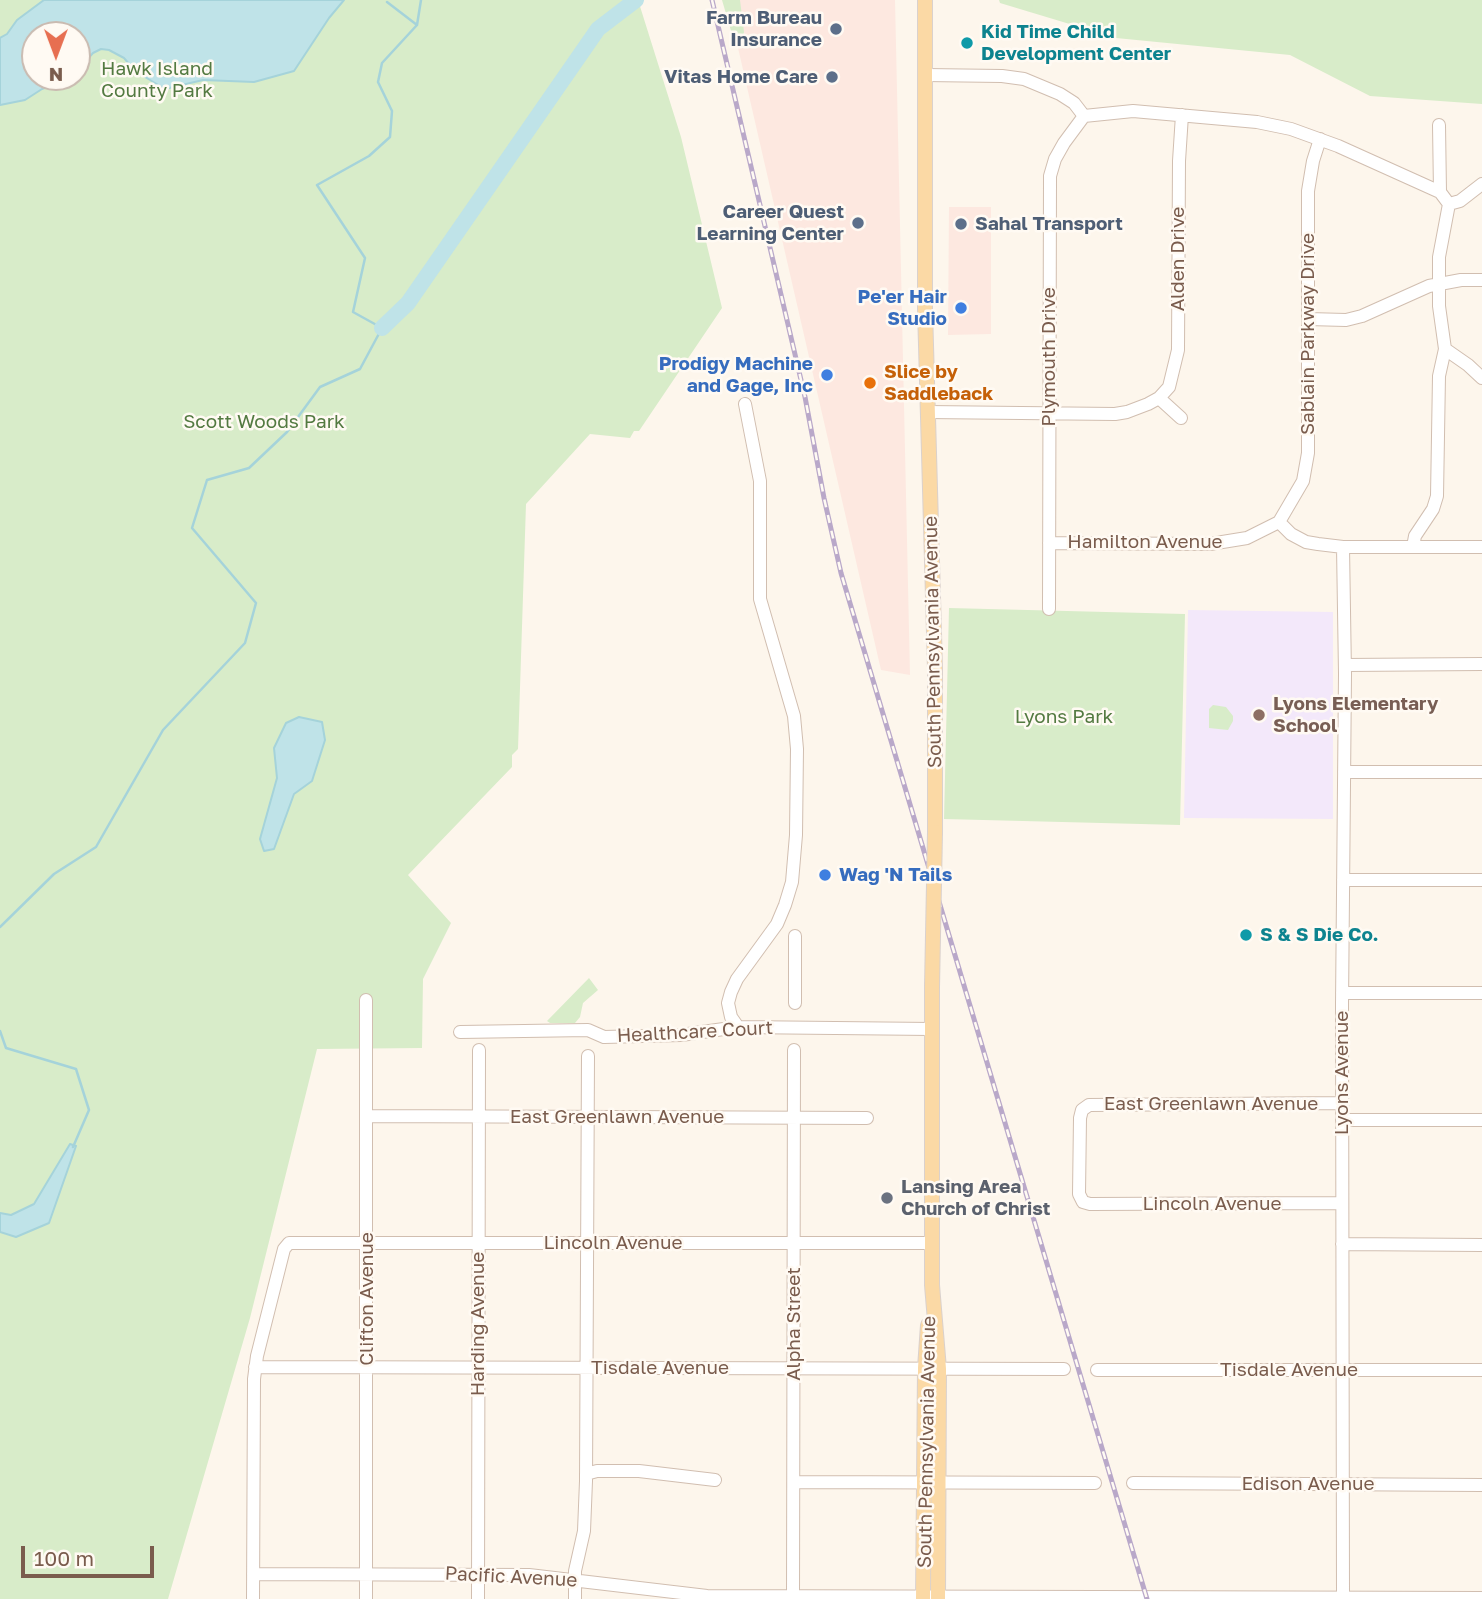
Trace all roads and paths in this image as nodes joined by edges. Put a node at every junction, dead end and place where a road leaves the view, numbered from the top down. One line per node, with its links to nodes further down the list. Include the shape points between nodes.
1 (925, 0): 2 (main road, South Pennsylvania Avenue)
2 (925, 75): 4 (street, via 1024,79 1060,94); 17 (main road, South Pennsylvania Avenue)
3 (1182, 114): 4 (street, via 1113,111); 6 (street, via 1257,122); 15 (street, Alden Drive, via 1178,350 1173,377)
4 (1084, 116): 18 (street, Plymouth Drive, via 1064,143 1050,176)
5 (1439, 125): 8 (street)
6 (1320, 139): 8 (street); 12 (street, Sablain Parkway Drive, via 1308,191)
7 (1482, 184): 9 (street)
8 (1440, 192): 9 (street)
9 (1448, 204): 11 (street)
10 (1482, 280): 11 (street)
11 (1439, 283): 12 (street, via 1362,316); 13 (street)
12 (1308, 319): 20 (street, Sablain Parkway Drive, via 1307,466 1297,494)
13 (1445, 349): 14 (street); 23 (street, via 1439,376 1437,496)
14 (1482, 378)
15 (1159, 398): 18 (street, via 1126,412); 19 (street)
16 (745, 404): 37 (street, via 760,481 760,599 794,716 797,749 792,882 777,924 731,992 728,1003)
17 (927, 412): 18 (street); 38 (main road, South Pennsylvania Avenue, bridge, via 935,669)
18 (1049, 413): 21 (street, Plymouth Drive)
19 (1181, 418)
20 (1279, 522): 21 (street, Hamilton Avenue, via 1247,538 1210,544); 22 (street, via 1306,542)
21 (1049, 543): 25 (street, Plymouth Drive)
22 (1343, 547): 23 (street); 27 (street, Lyons Avenue)
23 (1413, 547): 24 (street)
24 (1482, 547)
25 (1049, 609)
26 (1482, 664): 27 (street)
27 (1345, 665): 28 (street, Lyons Avenue)
28 (1344, 772): 29 (street); 30 (street, Lyons Avenue)
29 (1482, 772)
30 (1343, 880): 31 (street); 33 (street, Lyons Avenue)
31 (1482, 880)
32 (795, 936): 36 (street)
33 (1342, 993): 34 (street); 43 (street, Lyons Avenue)
34 (1482, 993)
35 (366, 1000): 44 (street, Clifton Avenue)
36 (795, 1003)
37 (738, 1027): 38 (street, Healthcare Court); 39 (street, Healthcare Court, via 635,1037 604,1037 589,1030)
38 (932, 1029): 57 (main road, South Pennsylvania Avenue)
39 (460, 1032)
40 (479, 1050): 45 (street, Harding Avenue)
41 (794, 1050): 47 (street, Alpha Street)
42 (589, 1056): 46 (street)
43 (1342, 1103): 49 (street, Lyons Avenue); 51 (street, East Greenlawn Avenue, via 1089,1105 1080,1118 1079,1194)
44 (367, 1116): 45 (street, East Greenlawn Avenue); 53 (street, Clifton Avenue)
45 (479, 1117): 46 (street, East Greenlawn Avenue); 54 (street, Harding Avenue)
46 (588, 1117): 47 (street, East Greenlawn Avenue); 55 (street)
47 (795, 1118): 48 (street, East Greenlawn Avenue); 56 (street, Alpha Street)
48 (867, 1118)
49 (1342, 1120): 50 (street, East Greenlawn Avenue); 52 (street, Lyons Avenue)
50 (1482, 1120)
51 (1083, 1202): 52 (street, Lincoln Avenue)
52 (1342, 1203): 58 (street, Lyons Avenue)
53 (367, 1242): 54 (street, Lincoln Avenue); 60 (street, Lincoln Avenue, via 289,1243); 61 (street, Clifton Avenue)
54 (479, 1242): 55 (street, Lincoln Avenue); 62 (street, Harding Avenue)
55 (588, 1243): 56 (street, Lincoln Avenue); 63 (street)
56 (794, 1243): 57 (street, Lincoln Avenue); 64 (street, Alpha Street)
57 (931, 1243): 65 (main road, South Pennsylvania Avenue)
58 (1342, 1244): 59 (street); 68 (street, Lyons Avenue)
59 (1482, 1245)
60 (255, 1367): 61 (street, Tisdale Avenue); 78 (street)
61 (366, 1367): 62 (street, Tisdale Avenue); 79 (street, Clifton Avenue)
62 (478, 1367): 63 (street, Tisdale Avenue); 80 (street, Harding Avenue)
63 (587, 1368): 64 (street, Tisdale Avenue); 70 (street)
64 (794, 1368): 65 (street, Tisdale Avenue); 72 (street, Alpha Street)
65 (932, 1369): 66 (street, Tisdale Avenue); 73 (main road, South Pennsylvania Avenue)
66 (1064, 1369)
67 (1097, 1370): 68 (street, Tisdale Avenue)
68 (1342, 1370): 69 (street, Tisdale Avenue); 76 (street, Lyons Avenue)
69 (1482, 1370)
70 (586, 1475): 71 (street, via 639,1471); 81 (street, via 584,1531)
71 (715, 1480)
72 (794, 1482): 73 (street); 83 (street, Alpha Street)
73 (931, 1483): 74 (street); 82 (main road, South Pennsylvania Avenue)
74 (1095, 1483)
75 (1133, 1483): 76 (street, Edison Avenue)
76 (1342, 1484): 77 (street, Edison Avenue); 85 (street, Lyons Avenue)
77 (1482, 1485)
78 (253, 1574): 79 (street, Pacific Avenue); 87 (street)
79 (366, 1574): 80 (street, Pacific Avenue); 88 (street, Clifton Avenue)
80 (478, 1574): 81 (street, Pacific Avenue); 89 (street, Harding Avenue)
81 (575, 1579): 83 (street, Pacific Avenue, via 689,1595); 90 (street)
82 (931, 1597): 83 (street, Pacific Avenue); 84 (street, Pacific Avenue)
83 (793, 1598)
84 (1121, 1598): 85 (street, Pacific Avenue)
85 (1343, 1598): 86 (street, Pacific Avenue)
86 (1482, 1598)
87 (253, 1599)
88 (366, 1599)
89 (478, 1599)
90 (575, 1599)

